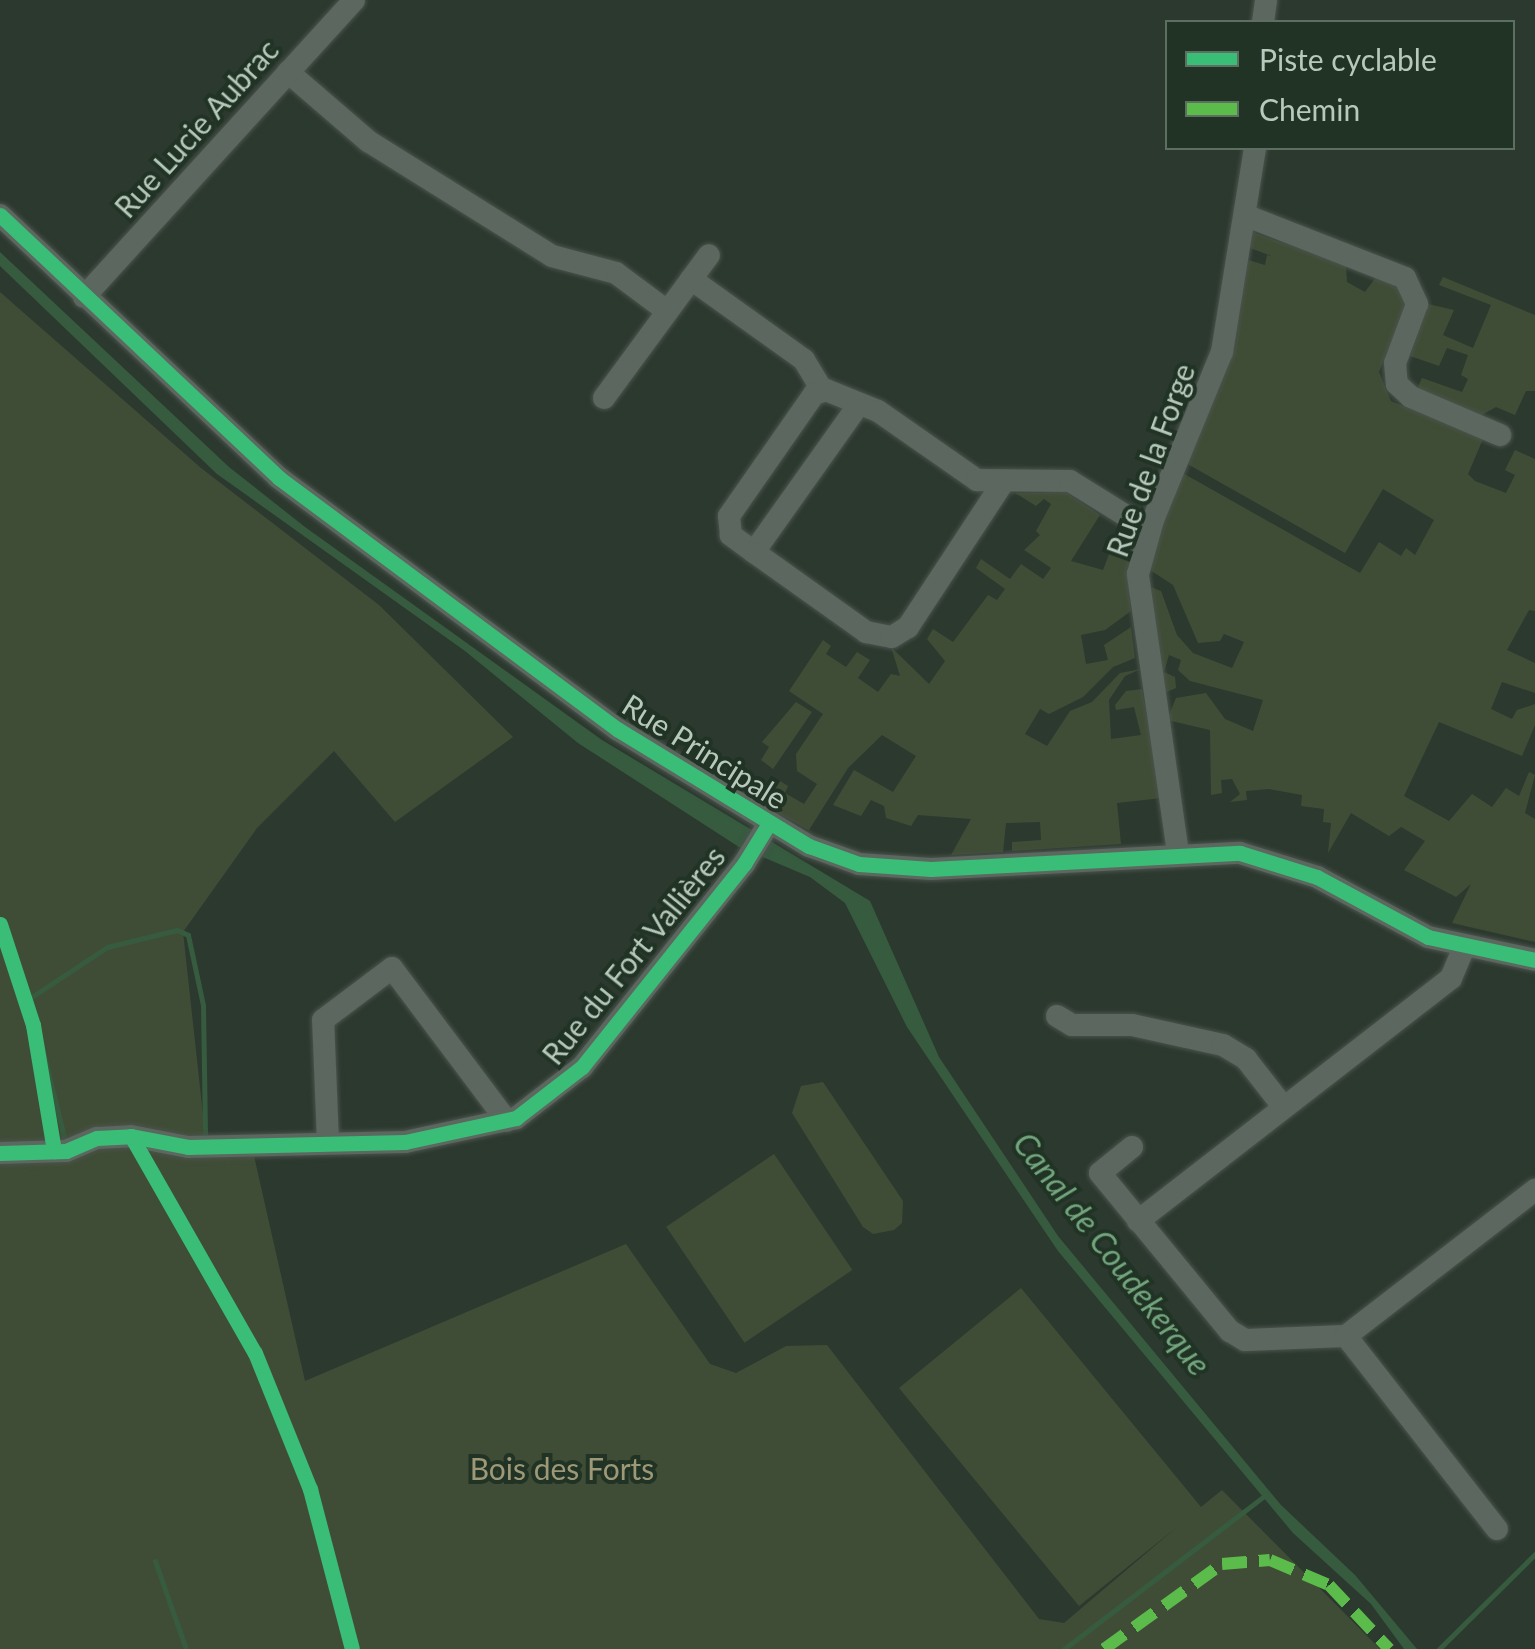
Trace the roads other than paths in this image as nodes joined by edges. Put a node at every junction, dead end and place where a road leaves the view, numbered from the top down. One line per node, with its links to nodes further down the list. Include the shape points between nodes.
1 (354, 0): 2 (street, Rue Lucie Aubrac)
2 (288, 72): 8 (street, Rue Lucie Aubrac); 9 (street, via 368,141 552,256 622,276)
3 (1255, 150): 5 (street, Rue de la Forge)
4 (0, 215): 8 (street, Rue Principale)
5 (1248, 216): 13 (street, via 1405,278 1417,304 1395,363 1398,384 1411,397); 15 (street, Rue de la Forge, via 1218,364)
6 (709, 255): 7 (street)
7 (691, 279): 9 (street); 10 (street, via 804,360)
8 (84, 297): 17 (street, Rue Principale, via 306,499 617,729)
9 (667, 312): 11 (street)
10 (822, 390): 12 (street); 16 (street, via 726,521 731,535)
11 (604, 398)
12 (856, 407): 14 (street, via 878,412 976,480); 16 (street)
13 (1500, 434)
14 (1002, 484): 15 (street, via 1070,481); 16 (street, via 908,627 892,637 866,632)
15 (1149, 530): 18 (street, Rue de la Forge, via 1138,595)
16 (754, 552)
17 (765, 829): 18 (street, Rue Principale, via 834,857 884,868); 23 (street, Rue du Fort Vallières, via 570,1080)
18 (1178, 853): 19 (street, Rue Principale, via 1228,851 1292,866 1418,932)
19 (1464, 947): 20 (street, Rue Principale); 22 (street, via 1451,978)
20 (1535, 960)
21 (1058, 1016): 22 (street, via 1072,1025 1132,1025 1223,1045 1246,1059)
22 (1282, 1105): 28 (street)
23 (507, 1121): 24 (street, Rue du Fort Vallières, via 405,1142); 24 (street, via 392,968 323,1020)
24 (328, 1142): 26 (street, Rue du Fort Vallières, via 188,1147 131,1136 97,1138 71,1150)
25 (1132, 1148): 28 (street, via 1100,1174)
26 (0, 1153)
27 (1535, 1190): 29 (street)
28 (1138, 1221): 29 (street, via 1239,1339)
29 (1346, 1336): 30 (street)
30 (1497, 1529)

